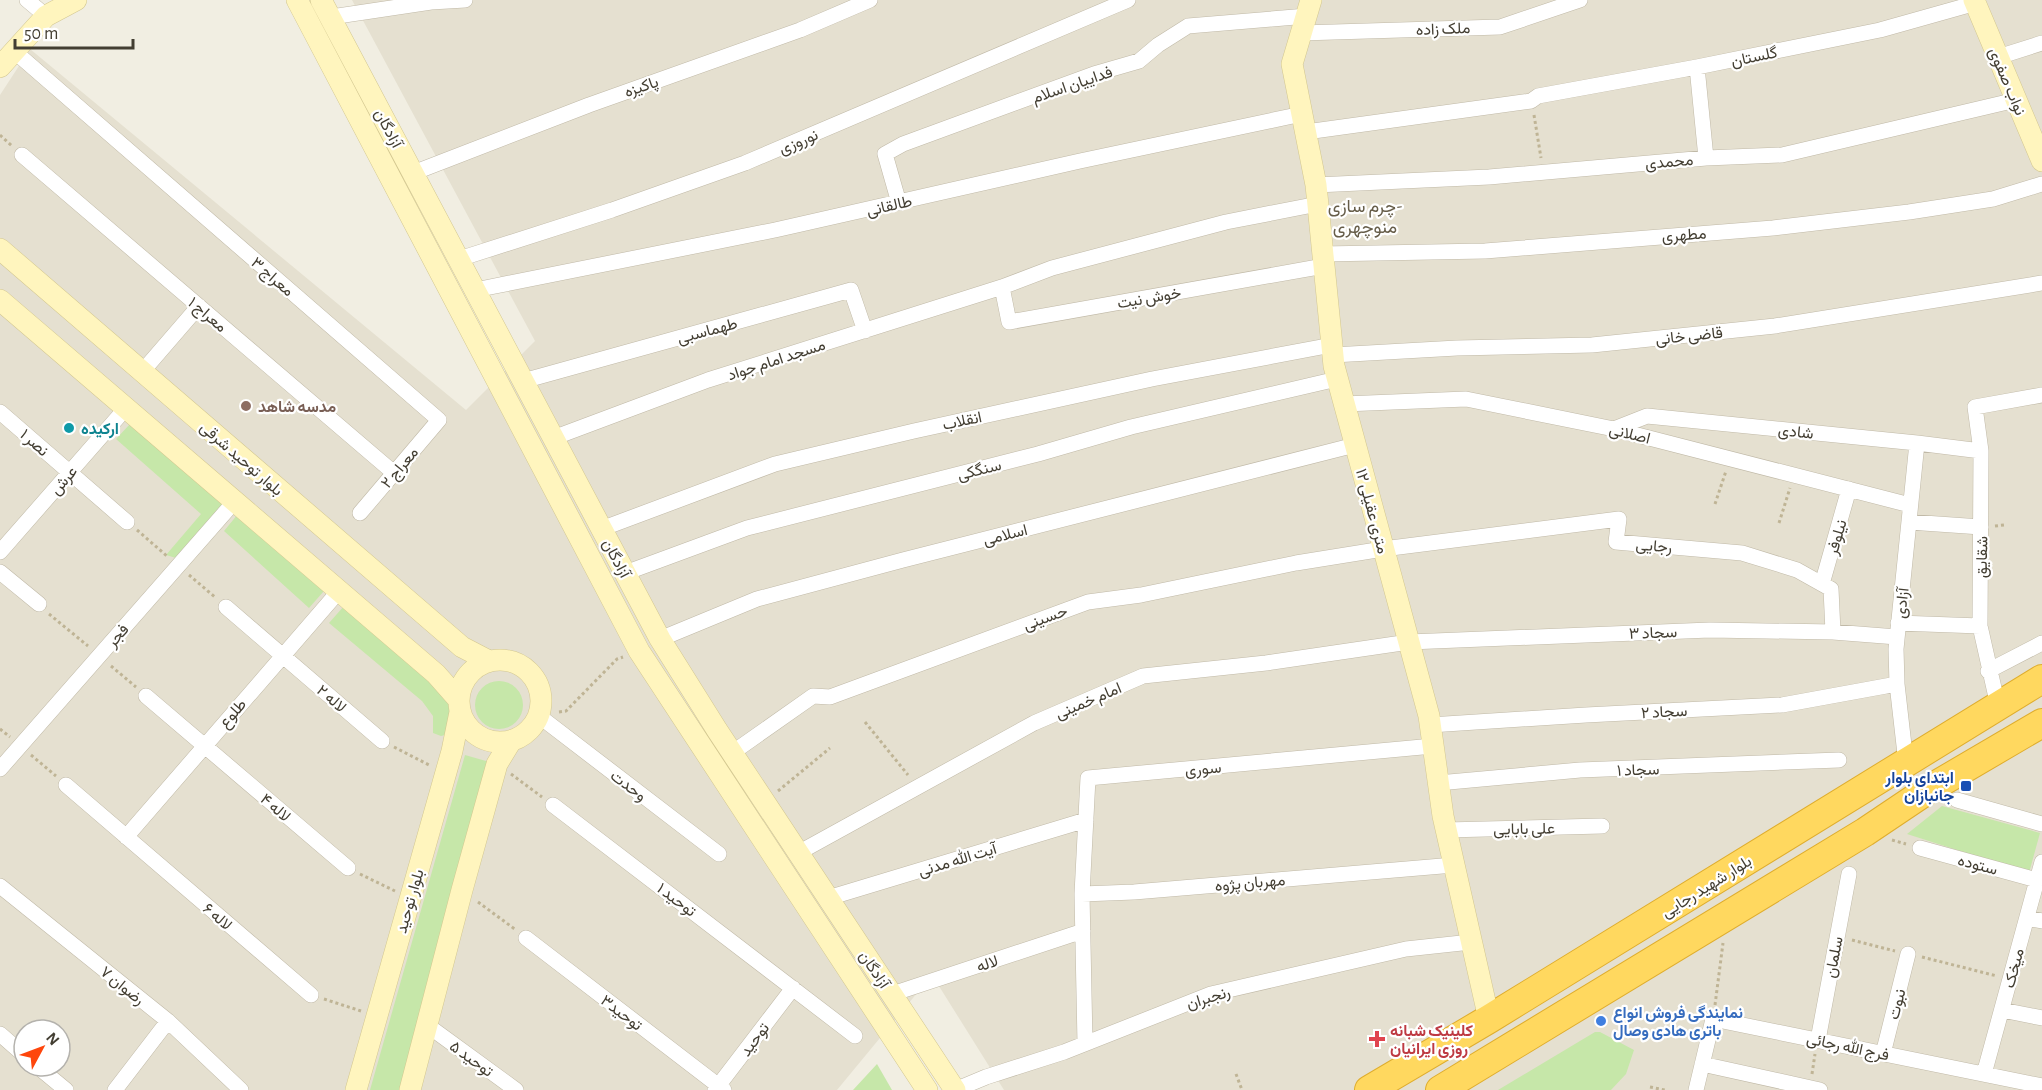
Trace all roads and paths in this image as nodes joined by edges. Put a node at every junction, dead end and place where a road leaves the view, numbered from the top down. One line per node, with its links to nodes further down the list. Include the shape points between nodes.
1 (27, 0): 11 (street)
2 (76, 0): 11 (street)
3 (297, 0): 78 (street, آزادگان)
4 (465, 0): 9 (street)
5 (870, 0): 24 (street, پاکیزه, via 800,30)
6 (1128, 0): 29 (street, نوروزی, via 745,163)
7 (1580, 0): 12 (street, ملک زاده, via 1500,27)
8 (1975, 2): 14 (street, نواب صفوی); 16 (street, گلستان, via 1880,30)
9 (376, 5): 10 (street)
10 (326, 9): 24 (street, آزادگان)
11 (46, 16): 15 (street)
12 (1306, 16): 19 (street, ۱۲ متری عقیلی, via 1292,64); 27 (street, فداییان اسلام, via 1188,26 1139,61 903,144 885,154)
13 (2042, 43): 14 (street)
14 (1998, 57): 17 (street, نواب صفوی)
15 (7, 59): 45 (street, معراج ۳)
16 (1697, 67): 18 (street, گلستان, via 1538,96); 22 (street)
17 (2016, 100): 20 (street, نواب صفوی); 22 (street, محمدی, via 1782,155)
18 (1531, 101): 19 (street, گلستان); 23 (path)
19 (1304, 123): 26 (street, ۱۲ متری عقیلی); 27 (street, طالقانی, via 1080,161)
20 (2040, 150)
21 (22, 155): 35 (street, معراج ۱)
22 (1706, 158): 23 (street, محمدی)
23 (1543, 172): 26 (street, محمدی)
24 (413, 173): 29 (street, آزادگان)
25 (2042, 184): 30 (street, مطهری, via 1993,199 1773,228)
26 (1317, 194): 30 (street, ۱۲ متری عقیلی); 32 (street, محمدی, via 1052,268)
27 (899, 203): 33 (street, طالقانی)
28 (0, 249): 38 (street, بلوار توحید شرقی)
29 (459, 260): 33 (street, آزادگان)
30 (1324, 260): 32 (street, خوش نیت, via 1009,322); 37 (street, ۱۲ متری عقیلی)
31 (2042, 283): 37 (street, قاضی خانی, via 1764,328 1592,345)
32 (1002, 287): 36 (street, مسجد امام جواد)
33 (475, 290): 40 (street, آزادگان)
34 (0, 300): 43 (street)
35 (199, 306): 38 (street); 53 (street, معراج ۱)
36 (865, 330): 40 (street, طهماسبی, via 850,290); 47 (street, مسجد امام جواد, via 708,380)
37 (1332, 350): 39 (street, ۱۲ متری عقیلی); 63 (street, انقلاب, via 1129,384 775,464)
38 (142, 372): 80 (street, بلوار توحید شرقی, via 462,647)
39 (1337, 379): 42 (street, ۱۲ متری عقیلی); 67 (street, سنگکی, via 1131,426 1027,457 747,528)
40 (523, 381): 47 (street, آزادگان)
41 (2042, 395): 50 (street, شقایق, via 1974,406)
42 (1344, 404): 46 (street, اصلانی, via 1466,399); 49 (street, ۱۲ متری عقیلی)
43 (126, 408): 52 (street, عرش); 56 (street)
44 (0, 412): 52 (street, نصر ۱)
45 (439, 420): 53 (street); 53 (street, معراج ۲, via 360,513)
46 (1614, 429): 48 (street, شادی, via 1647,416); 51 (street, اصلانی)
47 (553, 438): 63 (street, آزادگان)
48 (1917, 443): 50 (street, شادی); 58 (street, آزادی)
49 (1355, 445): 64 (street, ۱۲ متری عقیلی); 75 (street, اسلامی, via 757,599)
50 (1981, 451): 62 (street, شقایق)
51 (1730, 458): 54 (street, اصلانی); 57 (path)
52 (70, 472): 59 (street, نصر ۱); 65 (street, عرش)
53 (394, 473)
54 (1793, 475): 55 (street, اصلانی); 61 (path)
55 (1850, 489): 58 (street, اصلانی); 68 (street, نیلوفر)
56 (235, 501): 69 (street); 102 (street, فجر)
57 (1715, 504)
58 (1910, 505): 60 (street, آزادی)
59 (127, 522)
60 (1909, 522): 62 (street); 73 (street, آزادی)
61 (1779, 523)
62 (1981, 527): 72 (street, شقایق)
63 (602, 529): 67 (street, آزادگان)
64 (1383, 549): 68 (street, رجایی, via 1619,519 1616,542 1742,553 1797,570); 76 (street, ۱۲ متری عقیلی); 98 (street, حسینی, via 1088,602 830,697 813,696)
65 (0, 552)
66 (0, 572): 70 (street)
67 (625, 573): 75 (street, آزادگان)
68 (1822, 584): 74 (street, via 1831,589)
69 (339, 591): 79 (street, طلوع); 85 (street, via 436,674)
70 (39, 604)
71 (226, 607): 79 (street, لاله ۲)
72 (1980, 626): 73 (street, سجاد ۳); 81 (street, شقایق)
73 (1898, 630): 74 (street, سجاد ۳); 83 (street, آزادی)
74 (1833, 632): 76 (street, سجاد ۳, via 1710,630)
75 (660, 639): 91 (street, آزادگان)
76 (1408, 642): 90 (street, ۱۲ متری عقیلی); 106 (street, امام خمینی, via 1143,676 1035,723)
77 (2042, 644): 81 (street)
78 (639, 651): 87 (path, via 617,659 566,711); 94 (street, آزادگان)
79 (283, 656): 92 (street, لاله ۲); 95 (street, طلوع)
80 (489, 661): 85 (street, via 467,675); 87 (street, via 514,663 530,674 540,690)
81 (1988, 670): 86 (street, شقایق)
82 (2042, 679): 86 (highway, بلوار شهید رجایی)
83 (1896, 684): 90 (street, سجاد ۲, via 1782,705); 100 (street, آزادی)
84 (146, 696): 95 (street, لاله ۴)
85 (459, 706): 93 (street, via 465,724 474,734 498,743); 103 (street, بلوار توحید)
86 (1998, 706): 100 (highway, بلوار شهید رجایی)
87 (538, 716): 93 (street, via 523,736); 117 (street, وحدت)
88 (866, 722): 106 (path)
89 (2042, 723): 128 (highway)
90 (1430, 725): 96 (street, ۱۲ متری عقیلی)
91 (717, 730): 94 (street); 98 (street, آزادگان)
92 (382, 741): 103 (path)
93 (511, 741): 101 (street)
94 (698, 741): 164 (street, آزادگان)
95 (205, 745): 114 (street, طلوع); 120 (street, لاله ۴)
96 (1433, 747): 104 (street, ۱۲ متری عقیلی); 110 (street, سوری, via 1088,778)
97 (830, 748): 108 (path)
98 (732, 753): 108 (street, آزادگان)
99 (1839, 760): 104 (street, سجاد ۱, via 1580,770)
100 (1906, 763): 141 (highway, بلوار شهید رجایی)
101 (497, 764): 109 (path); 124 (street)
102 (0, 769)
103 (445, 773): 126 (street, بلوار توحید)
104 (1438, 783): 113 (street, ۱۲ متری عقیلی)
105 (66, 785): 114 (street, لاله ۶)
106 (918, 787): 116 (street, امام خمینی)
107 (1957, 800): 111 (street)
108 (765, 802): 116 (street, آزادگان)
109 (553, 805): 134 (street, توحید ۱)
110 (1086, 820): 125 (street, سوری); 127 (street, آیت الله مدنی)
111 (2042, 824)
112 (1602, 826): 113 (street, علی بابایی)
113 (1446, 830): 119 (street, ۱۲ متری عقیلی)
114 (126, 837): 136 (street, لاله ۶)
115 (1920, 848): 122 (street, ستوده)
116 (798, 853): 127 (street, آزادگان)
117 (719, 854)
118 (2042, 862): 122 (street, میخک)
119 (1454, 865): 125 (street, مهربان پژوه); 132 (street, ۱۲ متری عقیلی)
120 (348, 868): 126 (path)
121 (1849, 874): 146 (street, سلمان)
122 (2037, 880): 129 (street, میخک)
123 (0, 886): 142 (street, رضوان ۷)
124 (462, 890): 131 (path); 143 (street)
125 (1082, 894): 130 (street)
126 (410, 898): 138 (street, بلوار توحید)
127 (828, 898): 135 (street, آزادگان)
128 (1728, 914): 140 (path); 168 (highway)
129 (2034, 920): 137 (street, میخک)
130 (1083, 931): 135 (street, لاله); 147 (street)
131 (526, 939): 155 (street, توحید۳)
132 (1471, 942): 141 (street, ۱۲ متری عقیلی); 147 (street, رنجبران, via 1406,949 1211,994)
133 (1908, 954): 149 (street, نبوت)
134 (793, 988): 145 (street, توحید ۱); 155 (street, توحید)
135 (892, 994): 165 (street, آزادگان)
136 (311, 995): 138 (path)
137 (2002, 1010): 139 (street); 152 (street, میخک)
138 (377, 1016): 161 (street, بلوار توحید)
139 (2042, 1018)
140 (1713, 1019): 146 (street, فرج الله رجائی); 150 (street)
141 (1489, 1020): 167 (highway, بلوار شهید رجایی)
142 (168, 1021): 159 (street); 160 (street, رضوان ۷)
143 (427, 1025): 162 (street); 163 (street, توحید ۵)
144 (0, 1034): 148 (street)
145 (855, 1036)
146 (1818, 1040): 149 (street, فرج الله رجائی); 157 (path)
147 (1085, 1043): 165 (street, رنجبران)
148 (12, 1044)
149 (1883, 1054): 152 (street, فرج الله رجائی)
150 (1702, 1064): 157 (street); 170 (street)
151 (1236, 1074): 166 (path)
152 (1984, 1074): 154 (street, فرج الله رجائی)
153 (52, 1078): 158 (street)
154 (2042, 1086)
155 (719, 1088)
156 (1650, 1088): 169 (path)
157 (1815, 1089)
158 (66, 1090)
159 (115, 1090)
160 (241, 1090)
161 (356, 1090)
162 (410, 1090)
163 (516, 1090)
164 (927, 1090)
165 (955, 1090)
166 (1242, 1090)
167 (1369, 1090)
168 (1440, 1090)
169 (1665, 1090)
170 (1696, 1090)

